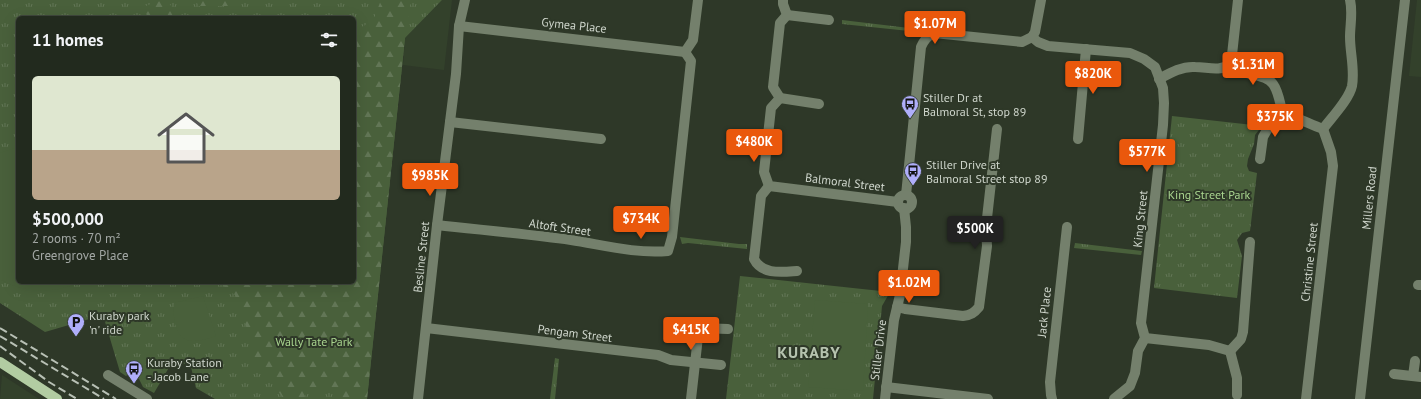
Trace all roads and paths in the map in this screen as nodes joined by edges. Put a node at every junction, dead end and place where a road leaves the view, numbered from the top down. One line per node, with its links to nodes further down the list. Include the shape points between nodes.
1 (465, 0): 10 (street, Besline Street)
2 (698, 0): 13 (street, via 693,40)
3 (783, 0): 8 (street)
4 (1041, 0): 11 (street)
5 (1238, 0): 14 (street)
6 (1350, 0): 21 (street, via 1352,87)
7 (1405, 0): 57 (street, Millers Road)
8 (787, 15): 9 (street); 16 (street, via 780,23 773,87)
9 (829, 20)
10 (459, 26): 13 (street, Gymea Place); 19 (street, Besline Street)
11 (1032, 37): 12 (street, King Street, via 1048,46); 26 (street, via 1022,42 926,33 921,47 906,195 900,197)
12 (1086, 49): 15 (street, King Street, via 1130,53 1155,67); 23 (street)
13 (685, 52): 27 (street, Altoft Street, via 691,61 672,237 668,251 655,252)
14 (1231, 64): 15 (street, via 1225,68 1215,69 1194,66 1183,68); 18 (street, via 1236,69 1264,77 1273,83)
15 (1159, 79): 36 (street, King Street, via 1163,88 1164,103 1141,323)
16 (780, 98): 17 (street); 25 (street, via 771,108 764,172)
17 (819, 104)
18 (1283, 114): 21 (street); 24 (street, via 1263,137)
19 (450, 122): 22 (street); 27 (street, Besline Street)
20 (997, 129): 31 (street, via 979,307 970,315 963,316)
21 (1323, 129): 56 (street, Christine Street, via 1333,166)
22 (601, 139)
23 (1078, 140)
24 (1260, 159)
25 (769, 186): 26 (street, Balmoral Street); 30 (street, via 761,196 754,259 764,270)
26 (901, 205): 31 (street, Stiller Drive, via 906,227 906,242)
27 (437, 225): 33 (street, Besline Street)
28 (1067, 227): 54 (street, Jack Place, via 1050,382)
29 (1250, 242): 37 (street, via 1243,332 1241,339)
30 (797, 271)
31 (897, 307): 45 (street, Stiller Drive)
32 (669, 324): 34 (street)
33 (426, 328): 40 (street, Pengam Street, via 658,355 671,360); 50 (street, Besline Street)
34 (699, 328): 35 (street); 40 (street)
35 (728, 329)
36 (1145, 338): 37 (street, via 1210,345); 55 (street, via 1138,350 1135,373 1130,386)
37 (1230, 352): 46 (street, via 1237,378)
38 (1415, 361): 44 (street)
39 (0, 362): 48 (main road)
40 (695, 363): 41 (street, Pengam Street); 51 (street)
41 (721, 365)
42 (1394, 374): 44 (street)
43 (108, 375): 49 (street)
44 (1417, 376)
45 (886, 387): 47 (street); 52 (street, Stiller Drive)
46 (1237, 395)
47 (935, 396): 53 (street)
48 (57, 399)
49 (147, 399)
50 (418, 399)
51 (691, 399)
52 (885, 399)
53 (988, 399)
54 (1052, 399)
55 (1114, 399)
56 (1306, 399)
57 (1360, 399)

